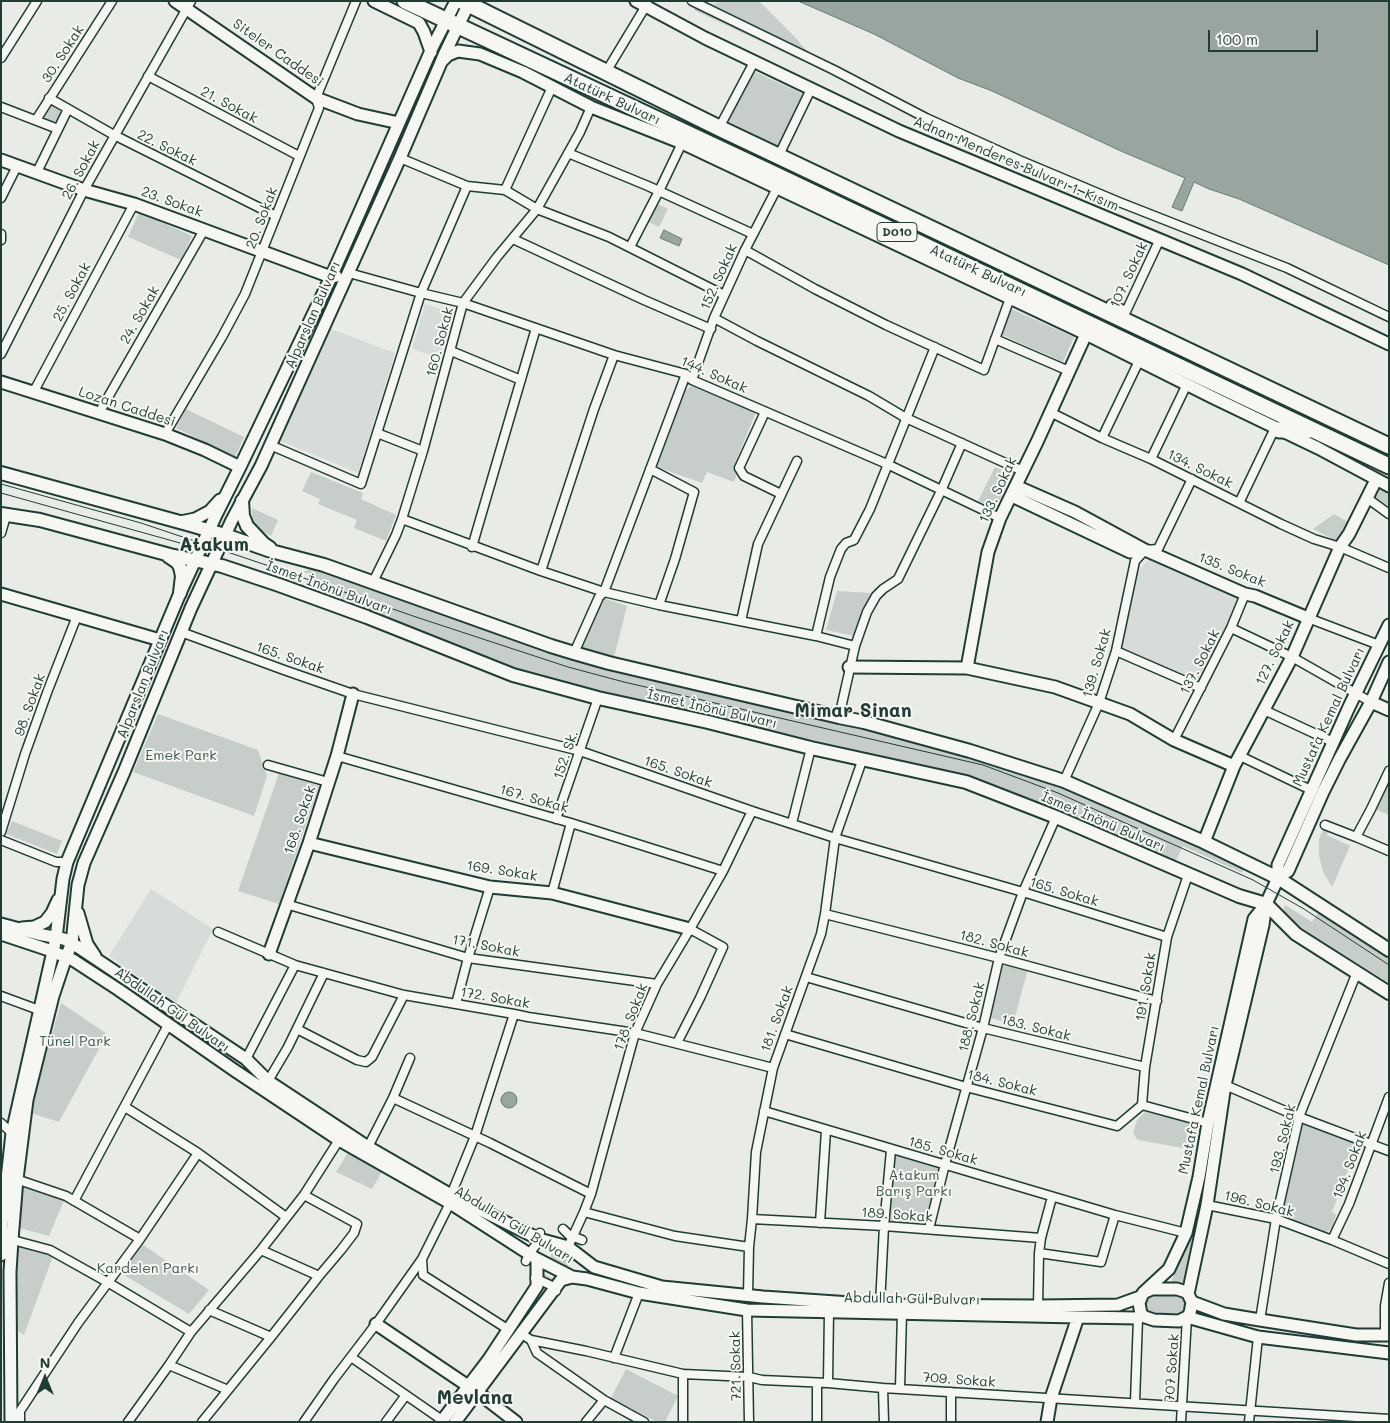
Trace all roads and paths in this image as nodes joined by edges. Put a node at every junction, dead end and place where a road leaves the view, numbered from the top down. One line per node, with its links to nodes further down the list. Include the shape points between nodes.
1 (37, 1): 13 (street)
2 (112, 1): 20 (street, 30. Sokak)
3 (175, 1): 10 (main road, Siteler Caddesi)
4 (356, 1): 21 (street, 20. Sokak)
5 (374, 1): 12 (main road, via 419,23)
6 (404, 1): 11 (highway, Atatürk Bulvarı / D010)
7 (692, 1): 64 (street, via 926,118 1110,198 1287,268)
8 (464, 2): 11 (main road, Alparslan Bulvarı); 16 (highway, Atatürk Bulvarı / D010)
9 (643, 3): 15 (main road, Adnan Menderes Bulvarı 1. Kısım); 16 (street)
10 (189, 5): 17 (street, 26. Sokak); 21 (main road, Siteler Caddesi)
11 (452, 24): 12 (main road, Alparslan Bulvarı); 14 (main road, Alparslan Bulvarı); 87 (highway, Atatürk Bulvarı / D010)
12 (431, 52): 26 (main road, Alparslan Bulvarı)
13 (1, 58)
14 (441, 62): 18 (main road, Atatürk Bulvarı, via 458,51 480,54); 34 (main road, Alparslan Bulvarı)
15 (754, 62): 19 (main road, Adnan Menderes Bulvarı 1. Kısım); 27 (street)
16 (606, 72): 27 (highway, Atatürk Bulvarı / D010)
17 (148, 76): 29 (street, 26. Sokak); 33 (street, 21. Sokak)
18 (552, 87): 23 (main road, Atatürk Bulvarı); 41 (street)
19 (811, 89): 31 (street); 52 (main road, Adnan Menderes Bulvarı 1. Kısım, via 899,131)
20 (49, 98): 24 (street, 22. Sokak); 25 (street, 30. Sokak)
21 (316, 98): 26 (main road, Siteler Caddesi, via 358,114); 33 (street, 20. Sokak, via 319,108)
22 (1, 107): 25 (street)
23 (591, 107): 30 (main road, Atatürk Bulvarı); 32 (street, 160. Sokak)
24 (68, 109): 28 (street); 29 (street, 22. Sokak)
25 (36, 120): 28 (street)
26 (399, 123): 57 (main road, Alparslan Bulvarı)
27 (719, 128): 63 (highway, Atatürk Bulvarı / D010)
28 (58, 129): 37 (street)
29 (114, 135): 40 (street, 26. Sokak); 46 (street, 22. Sokak)
30 (682, 143): 39 (main road, Atatürk Bulvarı); 42 (street)
31 (781, 151)
32 (568, 153): 42 (street); 45 (street, 160. Sokak)
33 (299, 156): 46 (street, 20. Sokak)
34 (400, 158): 38 (street); 56 (main road, Alparslan Bulvarı)
35 (1, 160): 36 (main road, 23. Sokak)
36 (17, 166): 37 (main road, 23. Sokak); 43 (street)
37 (37, 172): 40 (main road, 23. Sokak)
38 (467, 186): 41 (street); 58 (street)
39 (777, 188): 49 (street, 152. Sokak); 60 (main road, Atatürk Bulvarı)
40 (84, 190): 44 (main road, 23. Sokak); 73 (street, 26. Sokak)
41 (505, 190): 45 (street)
42 (659, 191): 49 (street); 53 (street)
43 (1, 198)
44 (134, 204): 47 (main road, 23. Sokak); 81 (street, 25. Sokak)
45 (537, 209): 50 (street, 160. Sokak); 53 (street)
46 (276, 216): 55 (street, 20. Sokak)
47 (204, 230): 55 (main road, 23. Sokak); 84 (street, 24. Sokak)
48 (1, 234): 51 (street)
49 (752, 234): 54 (street, 152. Sokak)
50 (513, 239): 61 (street, 160. Sokak); 67 (street)
51 (1, 240)
52 (1159, 240): 63 (street, 107. Sokak); 70 (main road, Adnan Menderes Bulvarı 1. Kısım, via 1242,274)
53 (630, 247): 59 (street)
54 (745, 250): 59 (street, 152. Sokak); 71 (street, via 815,289)
55 (262, 252): 57 (main road, 23. Sokak); 89 (street, 20. Sokak, via 245,294)
56 (348, 273): 57 (main road); 58 (street, 144. Sokak); 92 (main road, Alparslan Bulvarı)
57 (331, 277): 99 (main road, Alparslan Bulvarı)
58 (421, 293): 61 (street, 144. Sokak); 88 (street)
59 (724, 295): 65 (street, 152. Sokak)
60 (1010, 298): 68 (main road, Atatürk Bulvarı); 69 (street)
61 (463, 302): 66 (street, 144. Sokak); 72 (street, 160. Sokak)
62 (1111, 304): 63 (street)
63 (1124, 316): 93 (highway, Atatürk Bulvarı / D010)
64 (1389, 317)
65 (714, 318): 67 (street, 152. Sokak); 85 (street)
66 (536, 328): 74 (street, 144. Sokak); 78 (street)
67 (710, 329): 77 (street, 152. Sokak)
68 (1086, 334): 75 (main road, Atatürk Bulvarı); 76 (main road, 133. Sokak)
69 (995, 339): 71 (street, via 984,370); 76 (street)
70 (1389, 344)
71 (935, 347): 85 (street)
72 (451, 351): 78 (street); 94 (street, 160. Sokak)
73 (1, 354)
74 (614, 355): 77 (street, 144. Sokak); 129 (street)
75 (1139, 362): 80 (main road, Atatürk Bulvarı); 90 (street)
76 (1069, 371): 83 (main road, 133. Sokak)
77 (689, 377): 82 (street, 144. Sokak); 100 (street, 152. Sokak)
78 (521, 380): 121 (street)
79 (1, 382): 81 (main road, Lozan Caddesi)
80 (1188, 384): 86 (main road, Atatürk Bulvarı); 95 (street)
81 (33, 393): 84 (main road, Lozan Caddesi)
82 (766, 412): 97 (street, 144. Sokak); 109 (street, via 739,468 744,476)
83 (1050, 412): 90 (street, 134. Sokak); 101 (main road, 133. Sokak)
84 (99, 413): 89 (main road, Lozan Caddesi)
85 (906, 418): 91 (street); 97 (street)
86 (1277, 429): 87 (highway); 104 (main road, Atatürk Bulvarı); 112 (street)
87 (1314, 430): 98 (highway, Atatürk Bulvarı / D010)
88 (377, 433): 92 (street, via 361,484); 94 (street)
89 (165, 434): 99 (main road, Lozan Caddesi)
90 (1102, 438): 95 (street, 134. Sokak)
91 (962, 443): 101 (street); 107 (street)
92 (270, 445): 111 (main road, Alparslan Bulvarı)
93 (1389, 446)
94 (423, 451): 116 (street, 160. Sokak)
95 (1151, 459): 103 (street, 134. Sokak)
96 (797, 461): 109 (street)
97 (887, 464): 107 (street, 144. Sokak); 142 (street, via 854,540 841,549 830,577)
98 (1389, 466)
99 (240, 467): 106 (main road, Alparslan Bulvarı)
100 (650, 469): 131 (street, 152. Sokak); 135 (street, via 694,492)
101 (1023, 471): 108 (main road, 133. Sokak)
102 (1, 473): 117 (main road, İsmet İnönü Bulvarı)
103 (1192, 479): 112 (street, 134. Sokak); 123 (street, via 1158,549)
104 (1376, 480): 105 (main road, Atatürk Bulvarı); 110 (main road, 127. Sokak)
105 (1389, 486)
106 (229, 490): 117 (main road, via 210,510 195,519); 118 (main road, Alparslan Bulvarı)
107 (941, 491): 115 (street, 144. Sokak); 145 (street, via 898,579 882,589 871,602)
108 (1014, 491): 115 (main road, 133. Sokak); 123 (main road, 135. Sokak, via 1075,512)
109 (780, 494): 138 (street, via 758,544)
110 (1367, 498): 113 (street); 122 (main road, 127. Sokak)
111 (242, 501): 120 (main road, Alparslan Bulvarı); 125 (main road, via 247,526)
112 (1239, 503): 122 (street, 134. Sokak, via 1314,539)
113 (1389, 514)
114 (4, 515): 119 (street); 124 (main road, İsmet İnönü Bulvarı, via 40,520)
115 (1000, 518): 151 (main road, 133. Sokak, via 988,552)
116 (402, 519): 121 (street); 130 (street, 160. Sokak)
117 (180, 522): 118 (main road, İsmet İnönü Bulvarı)
118 (209, 530): 120 (main road, İsmet İnönü Bulvarı); 126 (main road, Alparslan Bulvarı)
119 (1, 533)
120 (225, 535): 125 (main road, İsmet İnönü Bulvarı); 127 (main road, Alparslan Bulvarı)
121 (472, 546): 129 (street)
122 (1340, 547): 128 (street, 134. Sokak); 137 (main road, 127. Sokak)
123 (1145, 550): 134 (main road, 135. Sokak); 146 (street, 139. Sokak, via 1135,561)
124 (159, 552): 126 (main road, İsmet İnönü Bulvarı); 132 (main road, via 180,567)
125 (278, 553): 130 (main road, İsmet İnönü Bulvarı)
126 (195, 560): 127 (main road, İsmet İnönü Bulvarı); 132 (main road, Alparslan Bulvarı)
127 (211, 564): 141 (main road, Alparslan Bulvarı); 155 (main road, İsmet İnönü Bulvarı, via 367,617 513,674)
128 (1389, 568)
129 (541, 571): 131 (street)
130 (373, 582): 147 (main road, İsmet İnönü Bulvarı)
131 (604, 592): 135 (street); 147 (street, 152. Sokak)
132 (180, 593): 143 (main road, Alparslan Bulvarı)
133 (1, 594): 136 (main road)
134 (1245, 594): 137 (main road, 135. Sokak); 140 (street, 137. Sokak)
135 (659, 605): 138 (street)
136 (77, 616): 143 (main road); 179 (street, 98. Sokak, via 24,757)
137 (1308, 618): 144 (street); 148 (main road, 127. Sokak)
138 (741, 621): 142 (street)
139 (1389, 625): 144 (main road, Mustafa Kemal Bulvarı)
140 (1232, 628): 148 (street); 152 (street, 137. Sokak)
141 (181, 632): 153 (street, 165. Sokak); 194 (main road, Alparslan Bulvarı, via 92,842)
142 (816, 636): 145 (street)
143 (160, 640): 186 (main road, Alparslan Bulvarı)
144 (1379, 645): 154 (main road, Mustafa Kemal Bulvarı)
145 (855, 646): 150 (street)
146 (1116, 651): 152 (street); 157 (street, 139. Sokak)
147 (574, 653): 160 (main road, İsmet İnönü Bulvarı)
148 (1292, 657): 154 (street); 158 (main road, 127. Sokak)
149 (1389, 662): 156 (main road, Mustafa Kemal Bulvarı)
150 (849, 667): 151 (main road); 160 (street)
151 (967, 668): 157 (main road, via 1056,687)
152 (1202, 688): 161 (street, 137. Sokak)
153 (354, 694): 164 (street, 165. Sokak); 165 (main road, 168. Sokak)
154 (1356, 694): 156 (street); 162 (main road, Mustafa Kemal Bulvarı)
155 (598, 698): 163 (main road, İsmet İnönü Bulvarı); 164 (street, 152. Sk.)
156 (1371, 702): 159 (main road); 189 (main road, Mustafa Kemal Bulvarı, via 1335,766 1288,871)
157 (1099, 703): 161 (main road, via 1130,714); 170 (street, 139. Sokak)
158 (1264, 710): 162 (street); 167 (main road, 127. Sokak)
159 (1389, 710)
160 (839, 717): 170 (main road, İsmet İnönü Bulvarı, via 970,751)
161 (1174, 740): 167 (main road)
162 (1333, 742): 172 (main road, Mustafa Kemal Bulvarı)
163 (811, 748): 166 (main road, İsmet İnönü Bulvarı); 177 (street)
164 (580, 751): 173 (street, 165. Sokak); 175 (street, 152. Sk.)
165 (337, 756): 171 (main road, 168. Sokak); 175 (street, 167. Sokak)
166 (863, 758): 174 (main road, İsmet İnönü Bulvarı, via 966,782); 181 (street, 181. Sokak)
167 (1237, 761): 172 (street); 183 (main road, 127. Sokak)
168 (268, 765): 171 (street)
169 (1389, 771): 180 (street)
170 (1064, 781): 183 (main road, İsmet İnönü Bulvarı)
171 (328, 782): 184 (main road, 168. Sokak)
172 (1311, 790): 189 (main road, Mustafa Kemal Bulvarı, via 1278,865)
173 (752, 811): 177 (street, 165. Sokak); 187 (street, 178. Sokak)
174 (1056, 816): 188 (main road, İsmet İnönü Bulvarı); 192 (street, 188. Sokak)
175 (556, 819): 176 (street, 167. Sokak)
176 (571, 823): 187 (street, 167. Sokak); 193 (street)
177 (792, 823): 181 (street, 165. Sokak)
178 (1325, 825): 180 (street)
179 (1, 832)
180 (1356, 837): 185 (street)
181 (835, 838): 192 (street, 165. Sokak); 197 (street, 181. Sokak)
182 (1, 840): 186 (street, via 56,862)
183 (1204, 842): 189 (main road, İsmet İnönü Bulvarı)
184 (308, 843): 190 (main road, 169. Sokak); 195 (main road, 168. Sokak)
185 (1389, 851)
186 (67, 862): 191 (main road, Alparslan Bulvarı)
187 (723, 871): 199 (street, 178. Sokak)
188 (1188, 875): 196 (main road, İsmet İnönü Bulvarı); 201 (street, 191. Sokak)
189 (1278, 878): 196 (main road, Mustafa Kemal Bulvarı); 204 (main road, İsmet İnönü Bulvarı)
190 (490, 887): 193 (main road, 169. Sokak); 208 (street)
191 (62, 892): 198 (main road, via 44,922 34,927); 202 (main road, Alparslan Bulvarı)
192 (1023, 892): 201 (street, 165. Sokak); 209 (street, 188. Sokak)
193 (552, 893): 199 (main road, 169. Sokak)
194 (76, 898): 203 (main road, Alparslan Bulvarı); 210 (main road, via 84,937)
195 (286, 904): 206 (main road, 168. Sokak); 208 (street, 171. Sokak)
196 (1266, 904): 212 (main road, İsmet İnönü Bulvarı, via 1296,934); 234 (main road, Mustafa Kemal Bulvarı); 243 (main road, Mustafa Kemal Bulvarı, via 1254,919)
197 (825, 914): 209 (street, 182. Sokak); 214 (street, 181. Sokak)
198 (3, 928): 202 (main road, Abdullah Gül Bulvarı); 205 (main road, Abdullah Gül Bulvarı)
199 (690, 929): 215 (street, 178. Sokak); 228 (street, via 723,947)
200 (218, 932): 206 (street, 172. Sokak)
201 (1167, 937): 219 (street, 191. Sokak)
202 (56, 938): 203 (main road, Abdullah Gül Bulvarı); 205 (main road, Alparslan Bulvarı)
203 (72, 943): 207 (main road, Alparslan Bulvarı); 210 (main road, Abdullah Gül Bulvarı)
204 (1389, 950)
205 (53, 952): 207 (main road, Abdullah Gül Bulvarı); 221 (main road, Alparslan Bulvarı)
206 (269, 954): 211 (street, 172. Sokak)
207 (66, 957): 223 (main road, Abdullah Gül Bulvarı); 254 (main road, Alparslan Bulvarı, via 26,1100)
208 (468, 958): 215 (street, 171. Sokak); 220 (street)
209 (999, 958): 219 (street, 182. Sokak); 224 (street, 188. Sokak)
210 (97, 959): 230 (main road, Abdullah Gül Bulvarı)
211 (295, 965): 213 (street, 172. Sokak); 230 (street)
212 (1356, 972): 216 (main road, İsmet İnönü Bulvarı); 241 (street, 193. Sokak)
213 (324, 973): 217 (street, 172. Sokak); 225 (street)
214 (806, 977): 224 (street, 183. Sokak); 227 (street, 181. Sokak)
215 (656, 984): 226 (street, 178. Sokak)
216 (1389, 993)
217 (404, 995): 220 (street, 172. Sokak); 225 (street, via 372,1057 366,1062)
218 (1, 996): 221 (street)
219 (1157, 1001): 232 (street, 191. Sokak)
220 (456, 1004): 222 (street, 172. Sokak)
221 (40, 1010): 245 (main road, Alparslan Bulvarı)
222 (514, 1014): 226 (street, 172. Sokak); 246 (street)
223 (168, 1025): 239 (street); 247 (main road, Abdullah Gül Bulvarı)
224 (983, 1028): 232 (street, 183. Sokak); 235 (street, 188. Sokak)
225 (297, 1029): 233 (street)
226 (635, 1033): 228 (street, 172. Sokak); 255 (street, 178. Sokak)
227 (785, 1034): 231 (street, 181. Sokak); 235 (street, 184. Sokak)
228 (677, 1043): 231 (street, 172. Sokak)
229 (410, 1058): 237 (street)
230 (246, 1059): 233 (main road, Abdullah Gül Bulvarı)
231 (773, 1068): 240 (street, 181. Sokak)
232 (1145, 1068): 238 (street, 191. Sokak)
233 (268, 1081): 249 (main road, Abdullah Gül Bulvarı)
234 (1225, 1086): 241 (street); 260 (main road, Mustafa Kemal Bulvarı)
235 (966, 1087): 238 (street, 184. Sokak, via 1117,1126); 253 (street, 188. Sokak)
236 (1389, 1097): 248 (street, 194. Sokak)
237 (393, 1098): 246 (street); 249 (street)
238 (1142, 1106): 243 (street)
239 (125, 1107): 252 (street); 259 (street)
240 (764, 1111): 244 (street, 185. Sokak); 264 (street, 181. Sokak, via 756,1152)
241 (1299, 1117): 248 (street); 265 (street, 193. Sokak)
242 (1, 1123): 245 (street)
243 (1208, 1123): 270 (main road, Mustafa Kemal Bulvarı)
244 (826, 1130): 250 (street, 185. Sokak); 266 (street)
245 (12, 1133): 254 (main road, Alparslan Bulvarı)
246 (475, 1136): 255 (street); 258 (street)
247 (339, 1140): 256 (street); 258 (main road, Abdullah Gül Bulvarı)
248 (1372, 1144): 251 (street); 276 (street, 194. Sokak)
249 (368, 1147): 258 (main road, Abdullah Gül Bulvarı)
250 (892, 1150): 253 (street, 185. Sokak); 267 (street)
251 (1389, 1151)
252 (198, 1153): 263 (street); 274 (street)
253 (945, 1164): 257 (street, 185. Sokak); 269 (street, 188. Sokak)
254 (12, 1178): 259 (street); 272 (main road, Alparslan Bulvarı)
255 (591, 1194): 261 (street, 178. Sokak)
256 (304, 1195): 263 (street); 285 (street, via 358,1224)
257 (1052, 1197): 262 (street, 185. Sokak); 273 (street)
258 (451, 1199): 271 (main road, Abdullah Gül Bulvarı); 282 (main road, Abdullah Gül Bulvarı); 283 (street)
259 (74, 1201): 274 (street)
260 (1207, 1204): 265 (street, 196. Sokak); 295 (main road, Mustafa Kemal Bulvarı)
261 (584, 1212): 277 (street, 178. Sokak); 278 (street, via 675,1236)
262 (1115, 1215): 270 (street, 185. Sokak); 280 (street, via 1101,1262)
263 (286, 1216): 279 (street)
264 (752, 1219): 266 (street, 189. Sokak); 278 (street, 181. Sokak)
265 (1276, 1219): 276 (street, 196. Sokak); 306 (street, 193. Sokak)
266 (820, 1223): 267 (street, 189. Sokak)
267 (884, 1226): 269 (street, 189. Sokak); 296 (street)
268 (564, 1229): 277 (street)
269 (929, 1229): 273 (street, 189. Sokak)
270 (1186, 1233): 294 (main road, Mustafa Kemal Bulvarı, via 1170,1269)
271 (540, 1236): 277 (main road, Abdullah Gül Bulvarı); 282 (street)
272 (5, 1238): 281 (main road, Alparslan Bulvarı); 288 (street, via 50,1250); 333 (main road, Alparslan Bulvarı, via 10,1272)
273 (1041, 1238): 280 (street)
274 (140, 1239): 288 (street)
275 (582, 1240): 277 (street)
276 (1332, 1240): 284 (street, 196. Sokak)
277 (570, 1242): 293 (main road, Abdullah Gül Bulvarı, via 594,1267 662,1287)
278 (749, 1247): 293 (street, 181. Sokak)
279 (261, 1250): 285 (street); 298 (street)
280 (1039, 1253): 297 (street)
281 (1, 1255)
282 (531, 1258): 286 (main road, Abdullah Gül Bulvarı); 287 (main road)
283 (422, 1259): 307 (street); 308 (street, via 423,1276)
284 (1389, 1264)
285 (319, 1276): 311 (street)
286 (572, 1277): 290 (main road, via 561,1280); 291 (main road, Abdullah Gül Bulvarı)
287 (535, 1278): 290 (street); 308 (main road, via 537,1286)
288 (109, 1283): 309 (street); 333 (street)
289 (1389, 1284): 310 (street, via 1385,1306)
290 (555, 1290): 308 (main road)
291 (638, 1293): 299 (main road, Abdullah Gül Bulvarı); 316 (street)
292 (763, 1294): 293 (main road, Abdullah Gül Bulvarı); 296 (main road, Abdullah Gül Bulvarı); 301 (street)
293 (748, 1295)
294 (1142, 1295): 295 (main road, via 1152,1289 1177,1289); 297 (main road, Abdullah Gül Bulvarı, via 1118,1305); 303 (main road)
295 (1190, 1298): 304 (main road, Mustafa Kemal Bulvarı, via 1192,1309); 306 (main road, via 1224,1314)
296 (880, 1305): 297 (main road, Abdullah Gül Bulvarı)
297 (1038, 1306)
298 (209, 1310): 309 (street); 311 (street)
299 (747, 1310): 301 (main road, Abdullah Gül Bulvarı); 319 (street, 721. Sokak)
300 (829, 1311): 301 (main road, Abdullah Gül Bulvarı); 302 (main road, Abdullah Gül Bulvarı); 320 (street)
301 (762, 1312)
302 (902, 1314): 305 (main road, Abdullah Gül Bulvarı); 323 (street)
303 (1140, 1316): 304 (main road, Abdullah Gül Bulvarı, via 1179,1321); 305 (main road, Abdullah Gül Bulvarı); 330 (street)
304 (1187, 1317): 312 (main road); 331 (street, 707 Sokak)
305 (1078, 1318): 328 (main road)
306 (1260, 1320): 310 (main road, via 1356,1335)
307 (376, 1324): 315 (street); 324 (main road)
308 (515, 1331): 313 (street); 324 (main road)
309 (191, 1332): 317 (street)
310 (1387, 1335)
311 (271, 1337): 325 (street)
312 (1258, 1337): 314 (main road); 332 (street)
313 (531, 1340): 316 (street, 709. Sokak); 329 (street, via 537,1353)
314 (1389, 1353)
315 (351, 1357): 327 (street); 340 (street)
316 (614, 1358): 318 (street, 709. Sokak)
317 (169, 1365): 325 (street); 338 (street)
318 (683, 1374): 319 (street, 709. Sokak); 346 (street)
319 (749, 1377): 321 (street, 709. Sokak); 347 (street, 721. Sokak)
320 (828, 1382): 321 (street, 709. Sokak); 322 (street, 709. Sokak)
321 (816, 1383): 348 (street)
322 (883, 1388): 323 (street, 709. Sokak); 349 (street)
323 (900, 1388): 326 (street, 709. Sokak)
324 (473, 1389): 336 (main road); 342 (main road); 343 (main road)
325 (228, 1390): 339 (street)
326 (951, 1392): 328 (street, 709. Sokak); 350 (street)
327 (406, 1395): 336 (street); 341 (street)
328 (1051, 1398): 330 (street, 709. Sokak); 351 (main road)
329 (604, 1400): 344 (street); 345 (street)
330 (1135, 1402): 331 (street, 709. Sokak)
331 (1182, 1405): 332 (street, 709. Sokak); 352 (street, 707 Sokak)
332 (1250, 1410): 334 (street, 709. Sokak); 353 (street)
333 (14, 1415): 337 (street)
334 (1317, 1418): 335 (street, 709. Sokak)
335 (1389, 1419)
336 (442, 1421)
337 (20, 1422)
338 (128, 1422)
339 (202, 1422)
340 (304, 1422)
341 (386, 1422)
342 (456, 1422)
343 (516, 1422)
344 (586, 1422)
345 (644, 1422)
346 (683, 1422)
347 (749, 1422)
348 (817, 1422)
349 (884, 1422)
350 (951, 1422)
351 (1047, 1422)
352 (1181, 1422)
353 (1249, 1422)

